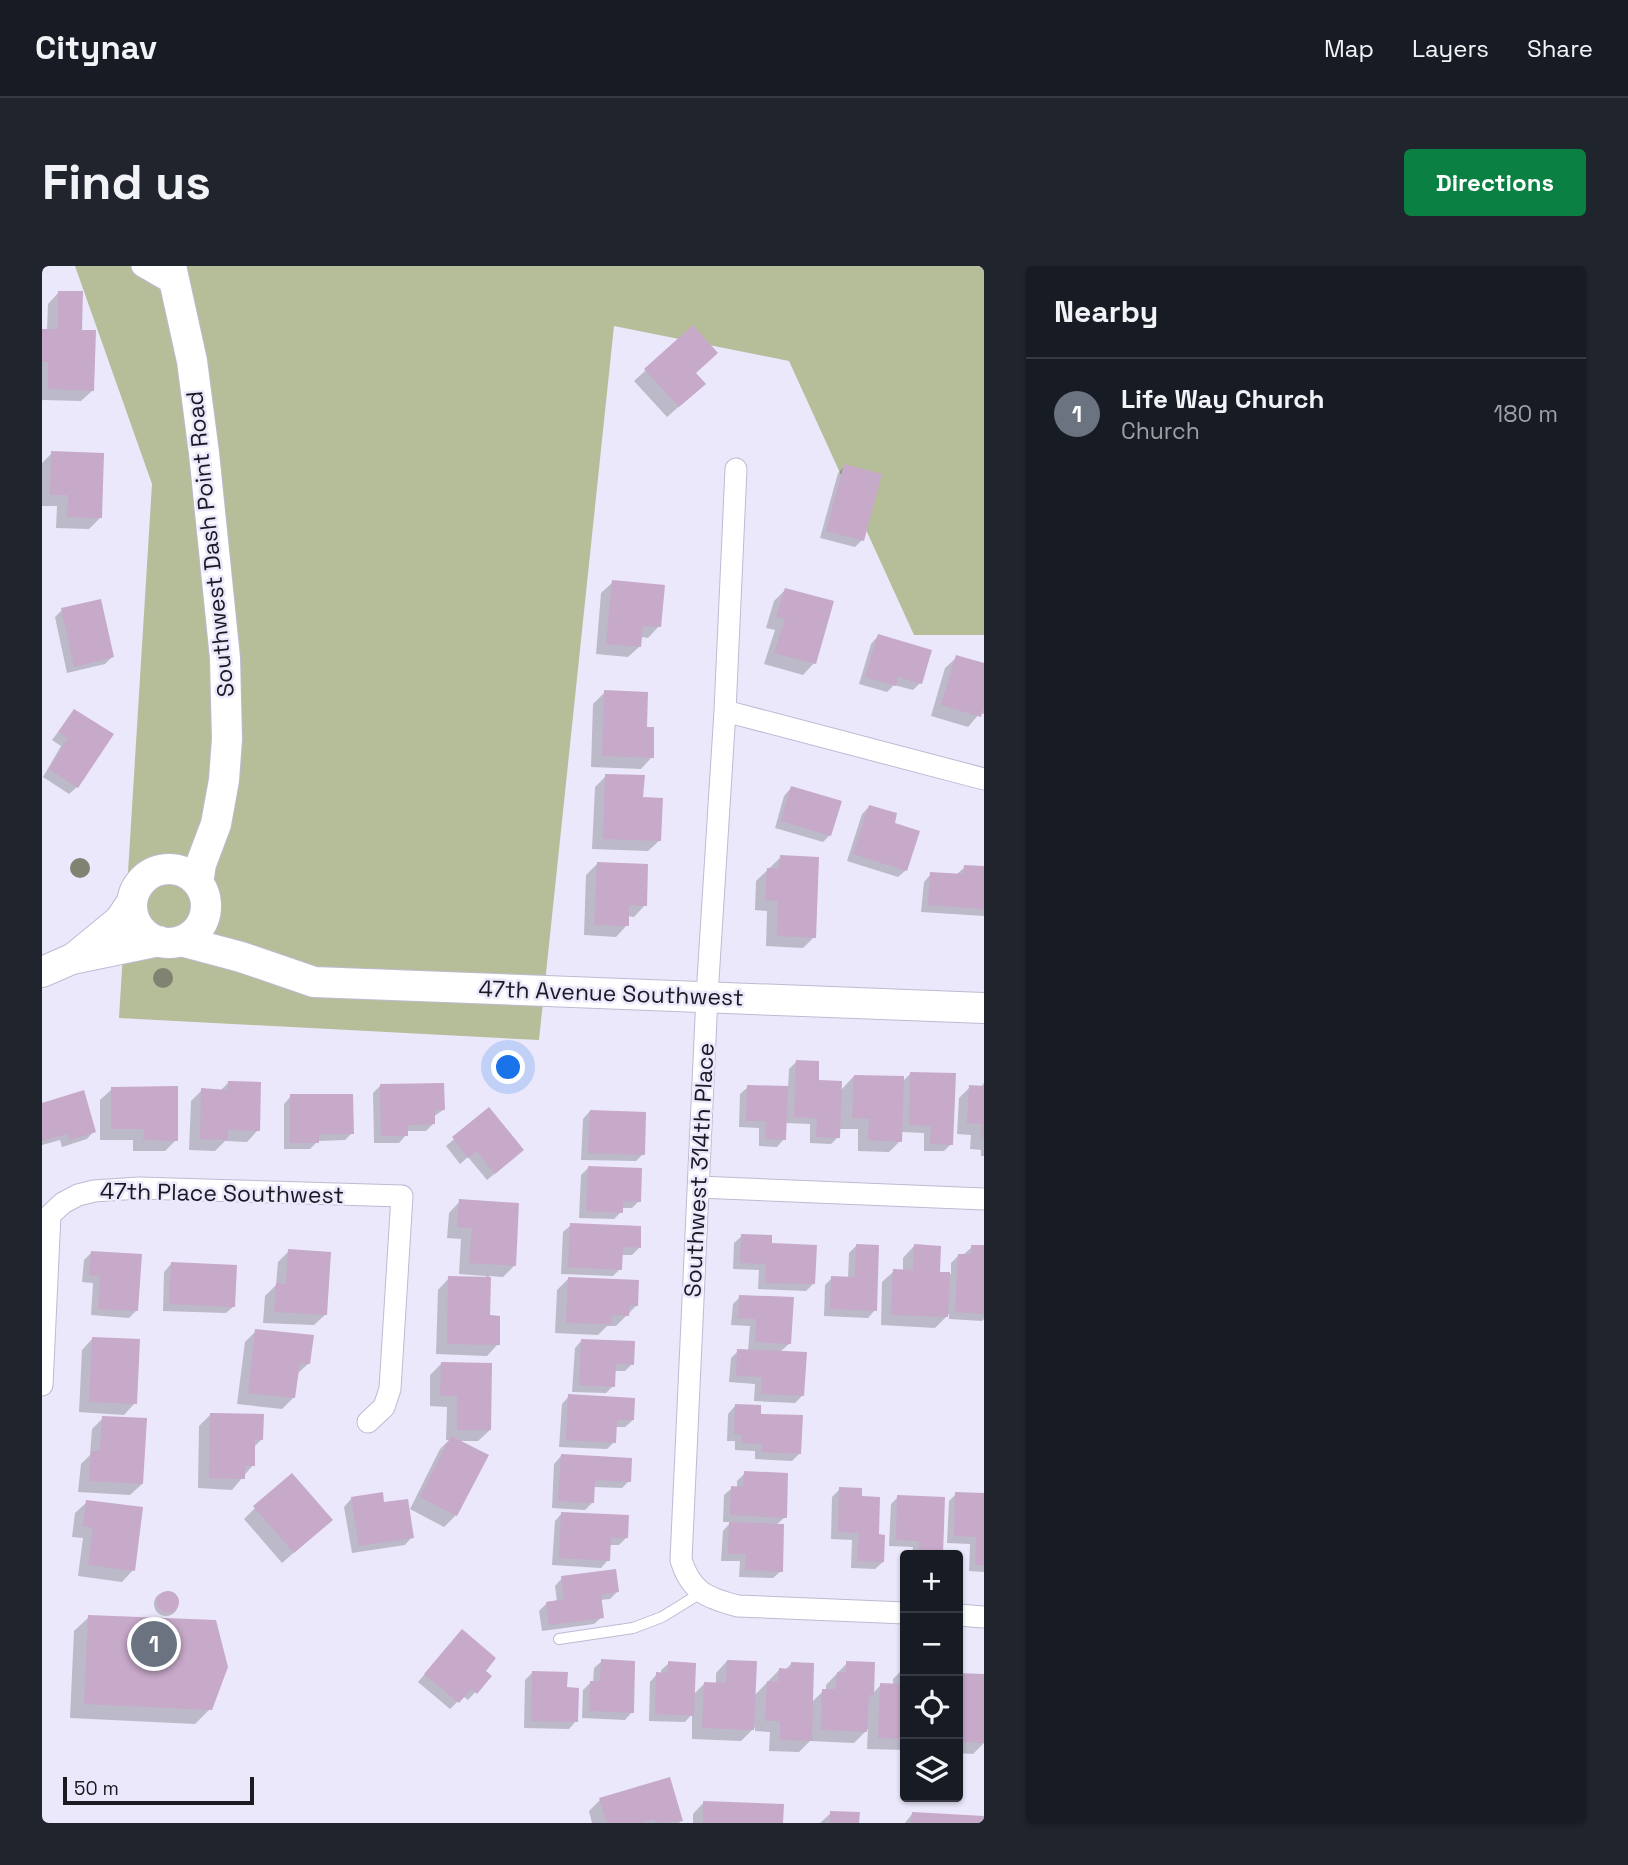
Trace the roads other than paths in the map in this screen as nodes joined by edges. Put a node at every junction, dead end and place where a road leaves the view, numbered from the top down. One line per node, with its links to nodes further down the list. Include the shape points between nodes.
1 (142, 266): 2 (street)
2 (173, 276): 6 (main road, Southwest Dash Point Road, via 192,361 225,658 227,739)
3 (736, 469): 4 (street, Southwest 314th Place)
4 (725, 711): 5 (street); 14 (street, Southwest 314th Place)
5 (984, 779)
6 (216, 824): 7 (main road, via 189,851); 8 (main road, Southwest Dash Point Road, via 201,864)
7 (160, 869): 8 (main road, via 181,871); 9 (main road, via 138,885)
8 (202, 891): 10 (main road, via 203,920 190,936); 11 (main road)
9 (132, 902): 10 (main road, via 138,926 151,938); 12 (main road, via 120,920)
10 (170, 941): 11 (main road, 47th Avenue Southwest); 12 (main road)
11 (241, 957): 14 (main road, 47th Avenue Southwest, via 314,982)
12 (72, 959): 13 (main road)
13 (42, 972)
14 (707, 996): 15 (main road, 47th Avenue Southwest); 16 (street, Southwest 314th Place)
15 (984, 1008)
16 (698, 1187): 17 (street); 21 (street, Southwest 314th Place, via 681,1560)
17 (984, 1199)
18 (45, 1256): 19 (street); 20 (street, 47th Place Southwest, via 50,1215 63,1203 94,1191 139,1188 402,1196 390,1389 384,1407)
19 (42, 1385)
20 (368, 1422)
21 (694, 1585): 22 (street, via 738,1606); 25 (lane, via 662,1617 633,1628)
22 (900, 1613)
23 (963, 1615): 24 (street)
24 (984, 1617)
25 (559, 1639)

